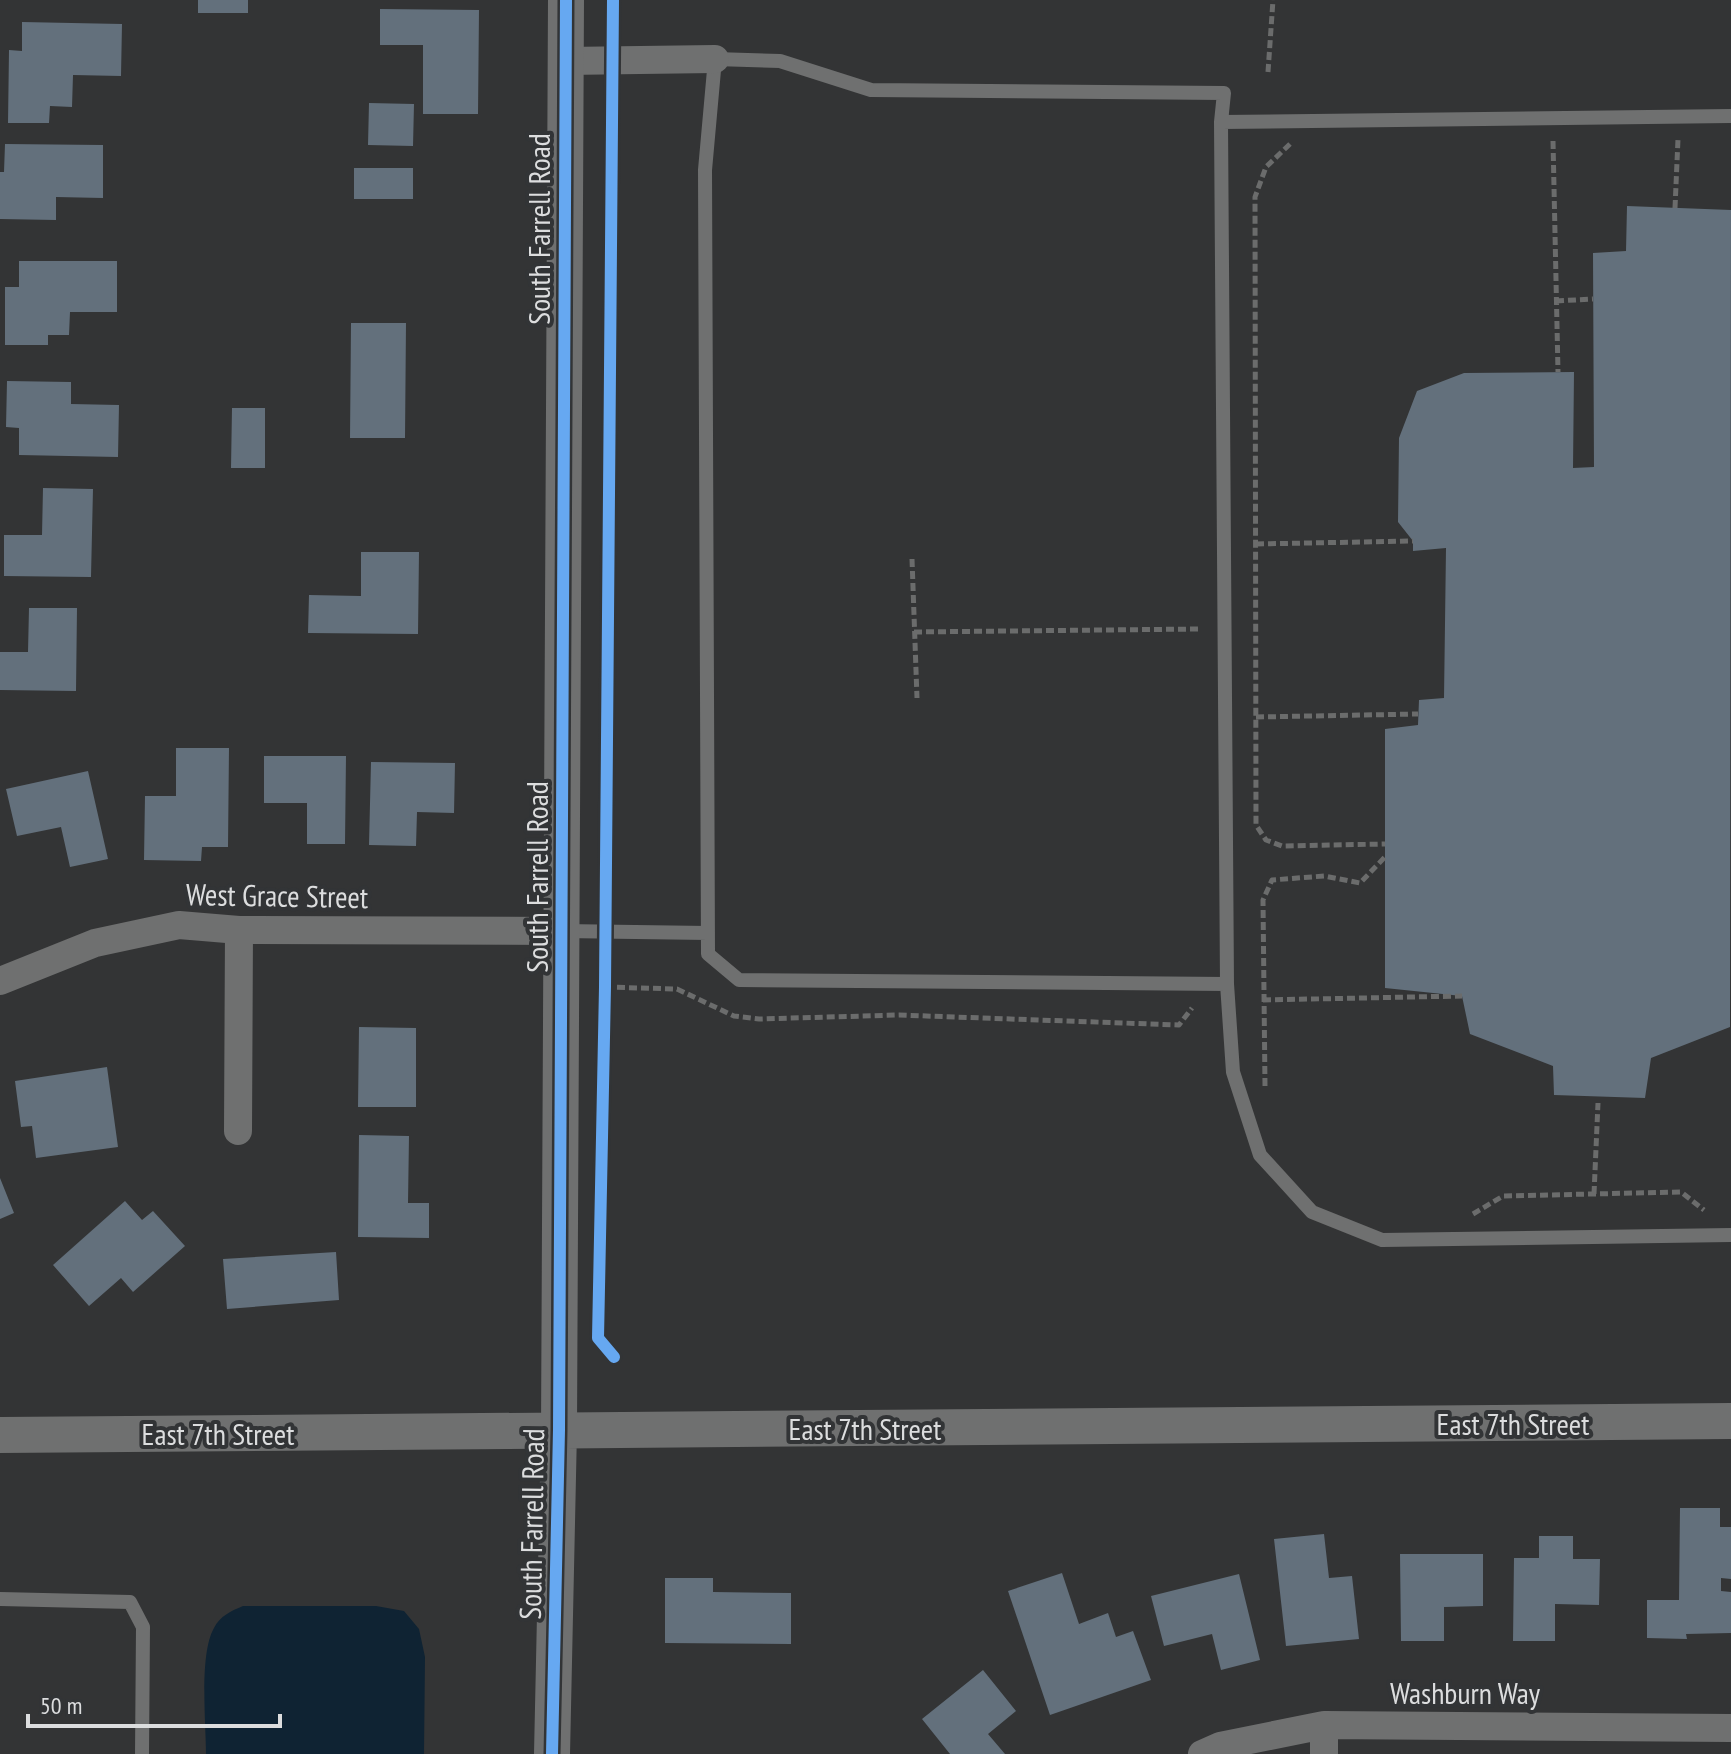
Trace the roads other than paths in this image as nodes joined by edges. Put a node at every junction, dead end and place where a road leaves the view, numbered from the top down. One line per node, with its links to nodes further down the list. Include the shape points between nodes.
1 (566, 0): 3 (street, South Farrell Road)
2 (715, 59): 3 (street); 5 (lane, via 780,61 871,90 1224,93); 8 (lane, via 705,170)
3 (565, 61): 7 (street, South Farrell Road)
4 (1731, 116): 5 (lane)
5 (1221, 122): 10 (lane)
6 (239, 930): 7 (street, West Grace Street); 9 (street, West Grace Street, via 179,925 134,933); 11 (street)
7 (562, 931): 8 (lane); 14 (street, South Farrell Road)
8 (708, 933): 10 (lane, via 708,954 739,980)
9 (0, 981)
10 (1227, 984): 12 (lane, via 1233,1072 1260,1155 1312,1212 1382,1240)
11 (238, 1131)
12 (1731, 1235)
13 (1731, 1421): 14 (street, East 7th Street)
14 (559, 1430): 15 (street, East 7th Street); 20 (street, South Farrell Road)
15 (0, 1435)
16 (0, 1599): 19 (lane, via 130,1602 143,1627)
17 (1324, 1725): 18 (street, Washburn Way); 21 (street, Washburn Way); 22 (street)
18 (1731, 1728)
19 (142, 1754)
20 (552, 1754)
21 (1202, 1754)
22 (1324, 1754)

